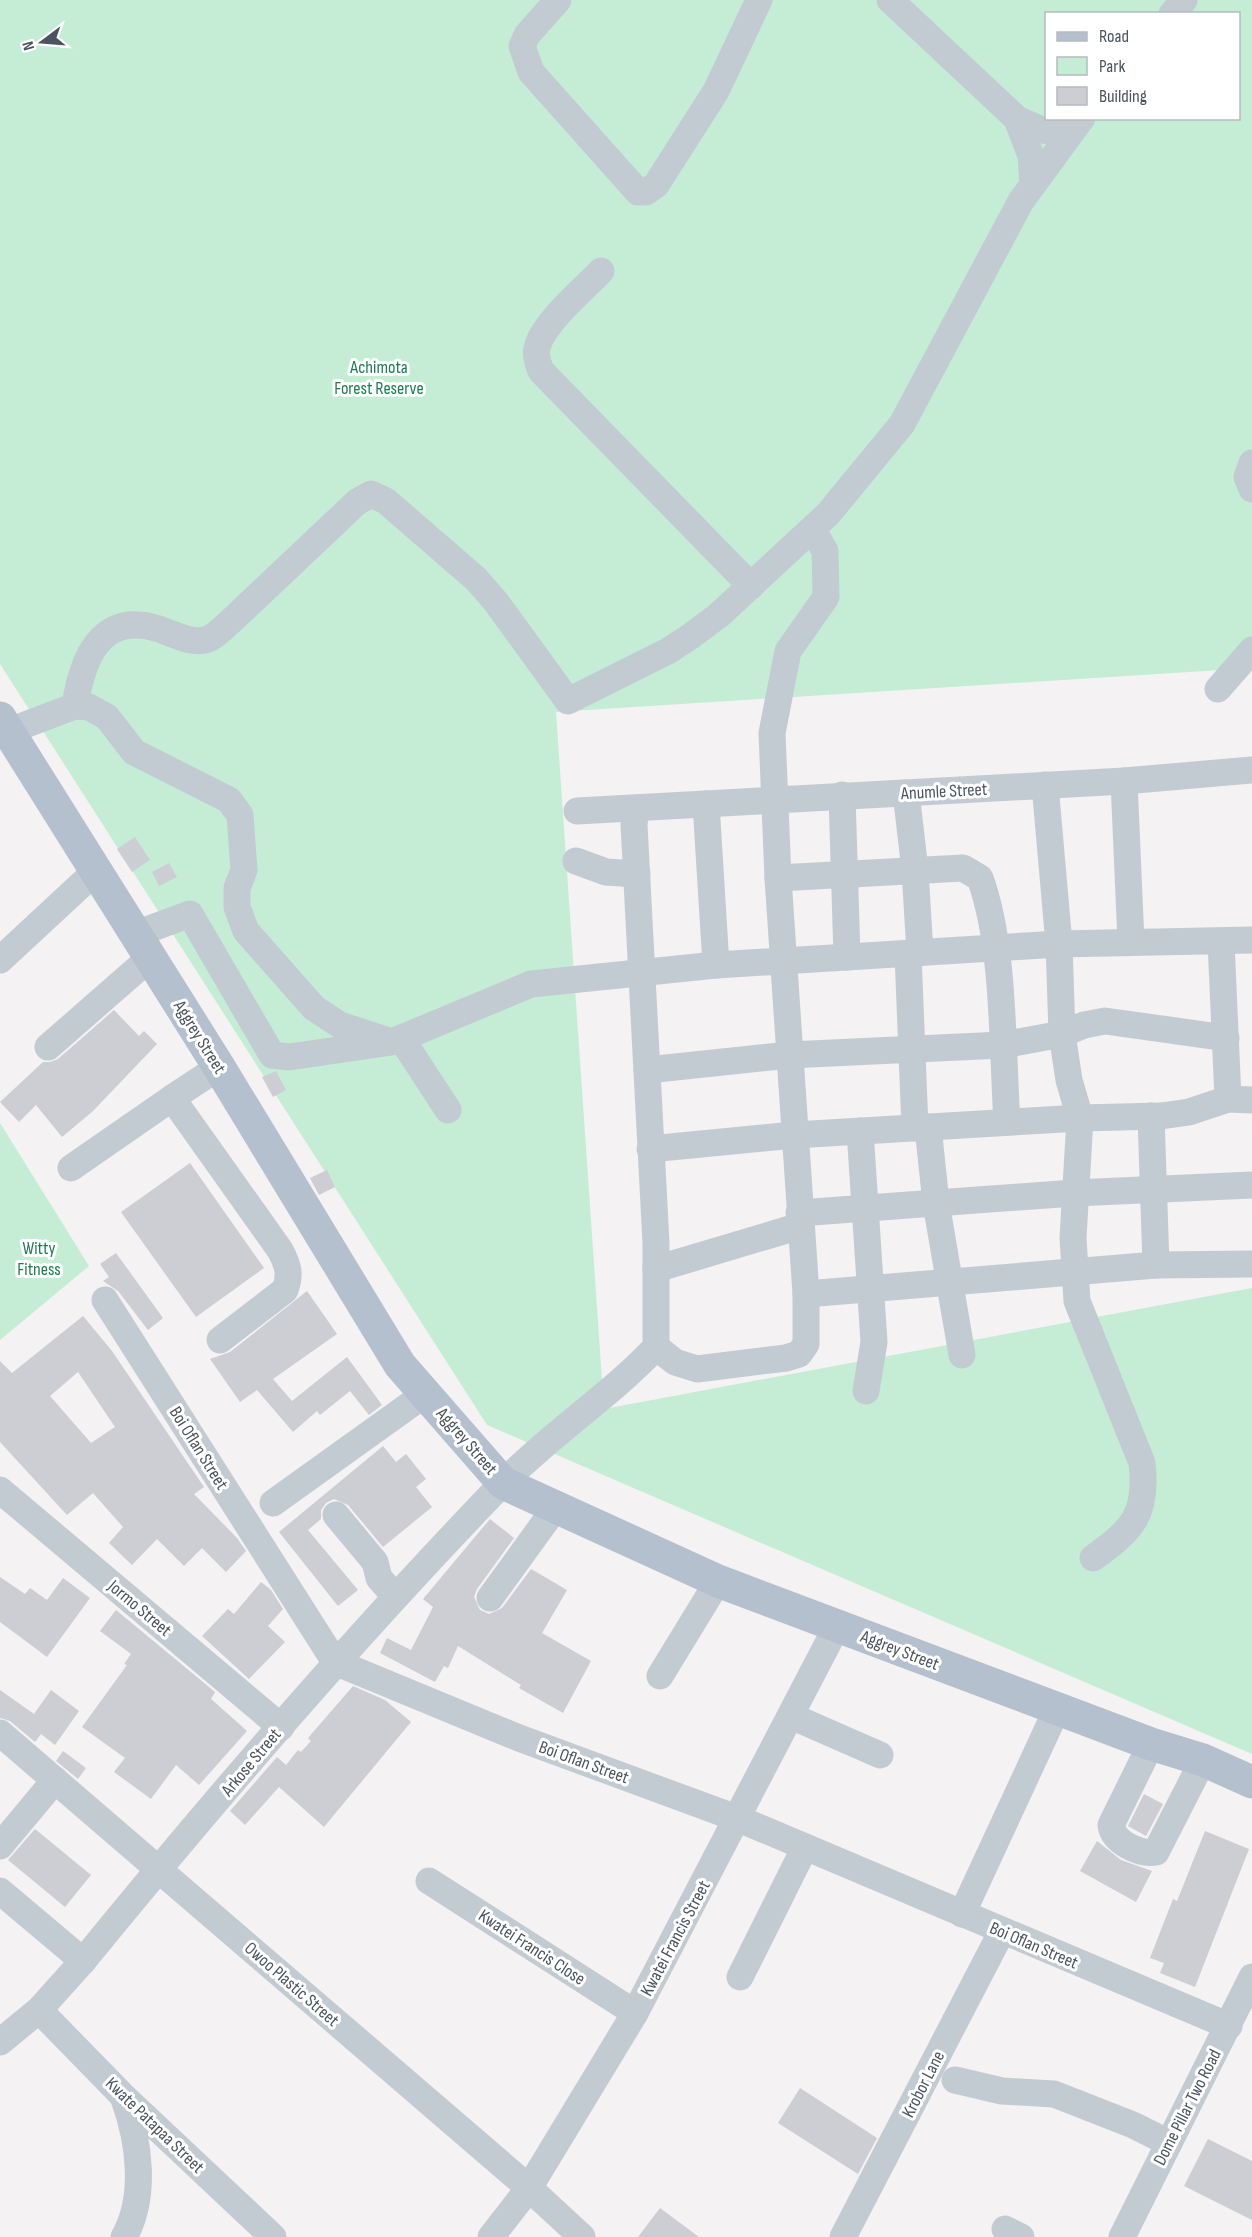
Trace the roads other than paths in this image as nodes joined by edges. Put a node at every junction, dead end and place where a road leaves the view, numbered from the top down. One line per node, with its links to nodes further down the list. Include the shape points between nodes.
1 (558, 0): 2 (street, via 526,35 522,46 531,72 638,192 646,192 656,185 716,91)
2 (759, 0)
3 (890, 0): 6 (street)
4 (1184, 0): 5 (street)
5 (1174, 12)
6 (1017, 119): 7 (street, via 1042,130); 8 (street, via 1031,156)
7 (1076, 126): 8 (street)
8 (1033, 184): 12 (street, via 902,424)
9 (601, 271): 13 (street, via 544,332 536,361 541,371)
10 (1252, 464): 11 (street, via 1247,477)
11 (1252, 489)
12 (813, 530): 13 (street); 23 (street, via 825,551 826,597 788,651 772,734)
13 (751, 586): 16 (street, via 719,615 668,651 568,701 476,579 386,501 371,494 357,502 208,639 191,640 138,625 112,632 99,641 83,664)
14 (1252, 650): 15 (street)
15 (1218, 689)
16 (75, 706): 17 (street); 33 (street, via 89,707 107,717 135,752 151,762 229,800 240,815 244,870 237,888)
17 (4, 724): 28 (main road, Aggrey Street)
18 (1252, 770): 19 (street, Anumle Street)
19 (1124, 781): 20 (street, Anumle Street); 36 (street)
20 (1044, 785): 21 (street, Anumle Street); 38 (street)
21 (906, 793): 22 (street, Anumle Street); 29 (street)
22 (842, 795): 23 (street, Anumle Street); 31 (street)
23 (775, 798): 24 (street, Anumle Street); 32 (street)
24 (706, 804): 25 (street, Anumle Street); 45 (street)
25 (636, 808): 26 (street, Anumle Street); 30 (street, via 633,825)
26 (577, 811)
27 (576, 861): 30 (street, via 606,872)
28 (97, 870): 39 (main road, Aggrey Street); 43 (street)
29 (915, 870): 31 (street); 40 (street, via 963,868 980,878); 41 (street)
30 (637, 874): 46 (street)
31 (845, 875): 32 (street); 42 (street)
32 (778, 878): 44 (street)
33 (237, 907): 34 (street); 49 (street, via 246,931 314,1008 340,1024)
34 (190, 914): 39 (street); 49 (street, via 272,1055 289,1056)
35 (1252, 940): 37 (street)
36 (1131, 942): 37 (street); 38 (street)
37 (1221, 942): 48 (street)
38 (1059, 944): 40 (street); 47 (street)
39 (144, 946): 51 (street); 54 (main road, Aggrey Street)
40 (996, 949): 41 (street); 50 (street)
41 (914, 953): 42 (street); 52 (street)
42 (847, 957): 44 (street)
43 (0, 960)
44 (785, 961): 45 (street); 53 (street)
45 (716, 965): 46 (street)
46 (643, 973): 49 (street, via 531,984); 55 (street)
47 (1062, 1034): 48 (street, via 1105,1021); 50 (street); 60 (street)
48 (1226, 1038): 57 (street)
49 (397, 1040): 58 (street)
50 (1002, 1045): 52 (street); 61 (street)
51 (48, 1047)
52 (912, 1051): 53 (street); 62 (street)
53 (789, 1056): 55 (street); 64 (street)
54 (219, 1067): 56 (street); 85 (main road, Aggrey Street, via 400,1365)
55 (647, 1070): 65 (street)
56 (172, 1098): 66 (street); 81 (street, via 288,1264 285,1290)
57 (1240, 1099): 59 (street, via 1189,1112)
58 (448, 1110)
59 (1151, 1116): 60 (street); 68 (street)
60 (1080, 1118): 61 (street); 69 (street)
61 (1007, 1122): 62 (street)
62 (922, 1128): 63 (street); 70 (street)
63 (860, 1131): 64 (street); 71 (street)
64 (794, 1135): 65 (street); 72 (street)
65 (650, 1149): 75 (street)
66 (71, 1168)
67 (1252, 1185): 68 (street)
68 (1155, 1189): 69 (street); 74 (street)
69 (1074, 1192): 70 (street); 76 (street)
70 (936, 1203): 71 (street); 77 (street)
71 (864, 1209): 72 (street); 78 (street)
72 (800, 1220): 75 (street); 79 (street)
73 (1252, 1264): 74 (street)
74 (1156, 1265): 76 (street)
75 (657, 1269): 82 (street)
76 (1076, 1272): 77 (street); 91 (street, via 1077,1301 1142,1463 1145,1490 1136,1518 1122,1537)
77 (948, 1282): 78 (street); 83 (street)
78 (872, 1290): 79 (street); 84 (street, via 874,1342)
79 (806, 1294): 82 (street, via 806,1344 799,1354 697,1369 675,1362)
80 (105, 1300): 96 (street, Boi Oflan Street)
81 (220, 1340)
82 (656, 1347): 86 (street, Arkose Street)
83 (962, 1355)
84 (866, 1392)
85 (425, 1394): 86 (main road, Aggrey Street); 88 (street)
86 (503, 1483): 89 (main road, Aggrey Street); 93 (street, Arkose Street)
87 (0, 1490): 100 (street, Jormo Street)
88 (273, 1503)
89 (556, 1507): 92 (main road, Aggrey Street); 94 (street)
90 (336, 1515): 93 (street, via 375,1562 391,1564)
91 (1093, 1558)
92 (718, 1581): 95 (main road, Aggrey Street); 97 (street)
93 (402, 1588): 96 (street, Arkose Street)
94 (490, 1598)
95 (837, 1626): 98 (main road, Aggrey Street); 99 (street, Kwatei Francis Street)
96 (335, 1662): 100 (street, Arkose Street); 107 (street, Boi Oflan Street, via 519,1738)
97 (660, 1676)
98 (1057, 1709): 102 (main road, Aggrey Street); 113 (street)
99 (791, 1716): 103 (street); 107 (street, Kwatei Francis Street)
100 (281, 1726): 110 (street, Arkose Street)
101 (0, 1733): 105 (street, Owoo Plastic Street)
102 (1151, 1744): 104 (main road, Aggrey Street); 104 (street, via 1111,1825 1119,1840 1147,1854 1156,1852)
103 (880, 1755)
104 (1203, 1760): 106 (main road, Aggrey Street)
105 (55, 1780): 108 (street); 110 (street, Owoo Plastic Street)
106 (1252, 1782)
107 (739, 1819): 109 (street, Boi Oflan Street); 119 (street, Kwatei Francis Street)
108 (0, 1846)
109 (805, 1847): 113 (street, Boi Oflan Street); 116 (street)
110 (160, 1869): 115 (street, Arkose Street); 125 (street, Owoo Plastic Street)
111 (429, 1881): 119 (street, Kwatei Francis Close)
112 (0, 1891): 115 (street)
113 (962, 1914): 114 (street, Boi Oflan Street)
114 (1002, 1931): 120 (street, Boi Oflan Street); 130 (street, Krobor Lane)
115 (82, 1962): 118 (street, Arkose Street)
116 (740, 1977)
117 (1252, 1977): 120 (street, Dome Pillar Two Road)
118 (39, 2010): 121 (street, Arkose Street); 123 (street, Kwate Patapaa Street)
119 (635, 2013): 125 (street, Kwatei Francis Street)
120 (1229, 2026): 124 (street, Dome Pillar Two Road)
121 (0, 2042)
122 (955, 2080): 124 (street, via 1002,2091 1054,2094)
123 (122, 2095): 126 (street, via 134,2127 137,2155 136,2206); 127 (street, Kwate Patapaa Street)
124 (1169, 2143): 131 (street, Dome Pillar Two Road)
125 (529, 2188): 128 (street, Kwatei Francis Street); 129 (street, Owoo Plastic Street)
126 (124, 2237)
127 (273, 2237)
128 (491, 2237)
129 (582, 2237)
130 (843, 2237)
131 (1122, 2237)

